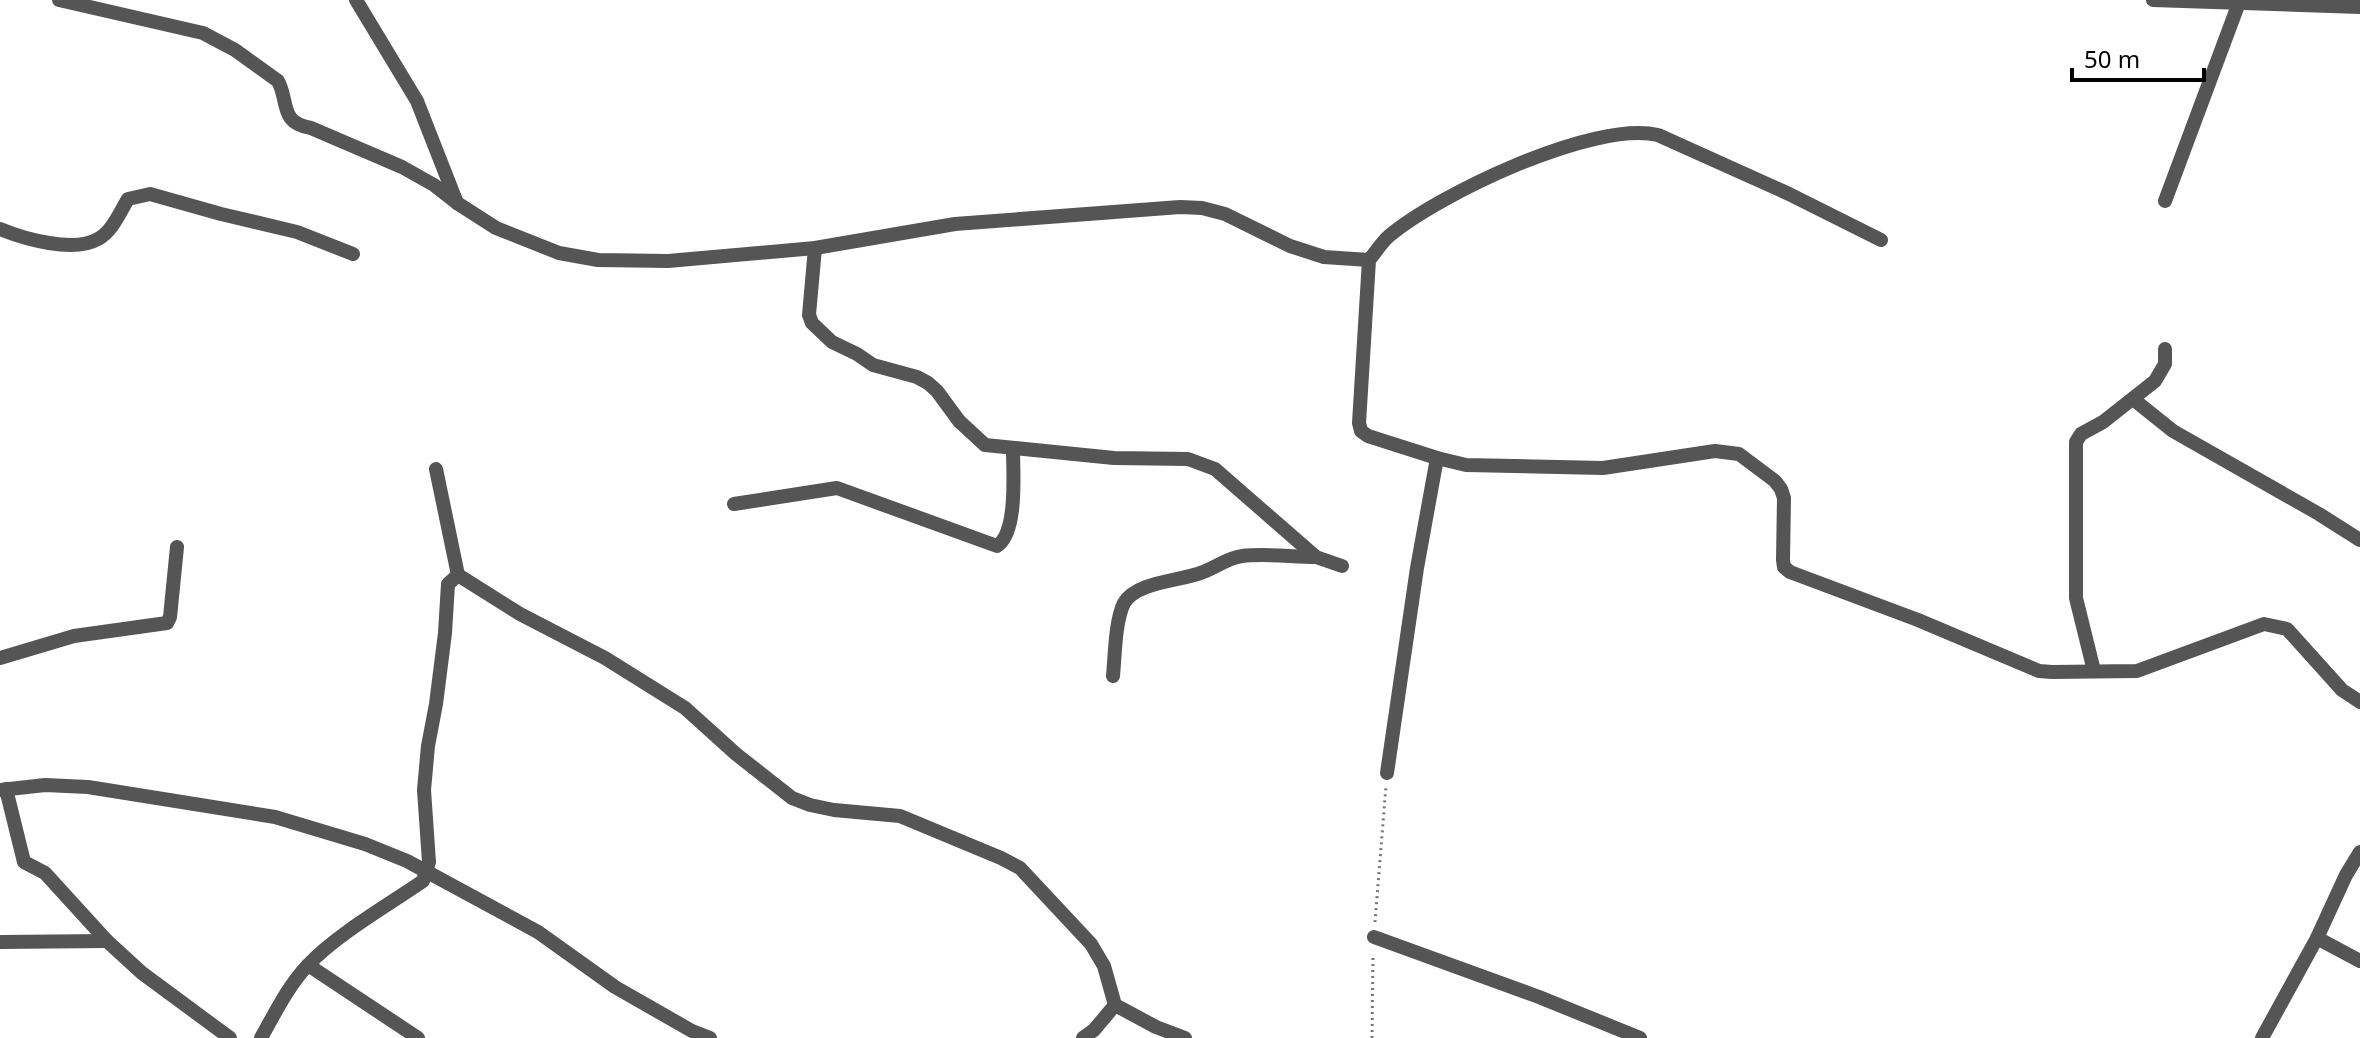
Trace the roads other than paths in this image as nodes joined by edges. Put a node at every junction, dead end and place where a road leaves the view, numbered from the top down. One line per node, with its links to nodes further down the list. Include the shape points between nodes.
1 (59, 0): 7 (street, via 203,33 278,81 286,110 301,126 402,167)
2 (356, 0): 7 (street, via 417,101)
3 (2153, 0): 4 (street)
4 (2240, 2): 5 (street); 6 (street)
5 (2360, 7)
6 (2165, 201)
7 (457, 203): 10 (street, via 530,243 598,260 668,261)
8 (0, 229): 11 (street, via 36,241 96,241 128,199 150,194 297,232)
9 (1881, 240): 12 (street, via 1643,132 1573,144 1517,165 1411,220)
10 (815, 248): 12 (street, via 955,224 1180,207 1225,214 1324,257); 15 (street, via 809,315 817,329 873,365 928,383 982,443)
11 (353, 254)
12 (1369, 260): 16 (street, via 1361,431)
13 (2165, 349): 14 (street, via 2161,373)
14 (2133, 399): 19 (street, via 2173,431); 25 (street, via 2076,442 2076,598)
15 (1013, 449): 18 (street, via 1011,518 997,546 837,488); 21 (street, via 1202,463)
16 (1437, 458): 25 (street, via 1466,465 1603,468 1693,453 1739,454 1781,489 1783,560 1790,572 2039,671); 28 (street)
17 (436, 469): 23 (street)
18 (734, 504)
19 (2360, 540)
20 (177, 547): 24 (street, via 167,623 74,636)
21 (1316, 557): 22 (street); 26 (street, via 1239,556 1202,573 1143,588 1125,602)
22 (1342, 566)
23 (458, 575): 31 (street, via 448,584 428,746); 38 (street, via 685,708 792,798 834,810 900,816 1020,868 1091,944 1104,966)
24 (0, 658)
25 (2094, 671): 27 (street, via 2137,671 2264,624 2275,625 2287,629 2342,690)
26 (1113, 676)
27 (2360, 702)
28 (1387, 773)
29 (3, 790): 31 (street, via 88,787 275,817 365,844); 34 (street, via 24,862 45,873)
30 (2360, 852): 33 (street)
31 (427, 873): 37 (street); 42 (street, via 538,932 615,987)
32 (1374, 937): 45 (street)
33 (2317, 938): 36 (street); 46 (street)
34 (107, 941): 35 (street); 39 (street)
35 (0, 942)
36 (2360, 961)
37 (308, 965): 40 (street); 41 (street)
38 (1115, 1005): 43 (street); 44 (street)
39 (230, 1038)
40 (261, 1038)
41 (418, 1038)
42 (710, 1038)
43 (1083, 1038)
44 (1185, 1038)
45 (1640, 1038)
46 (2262, 1038)

